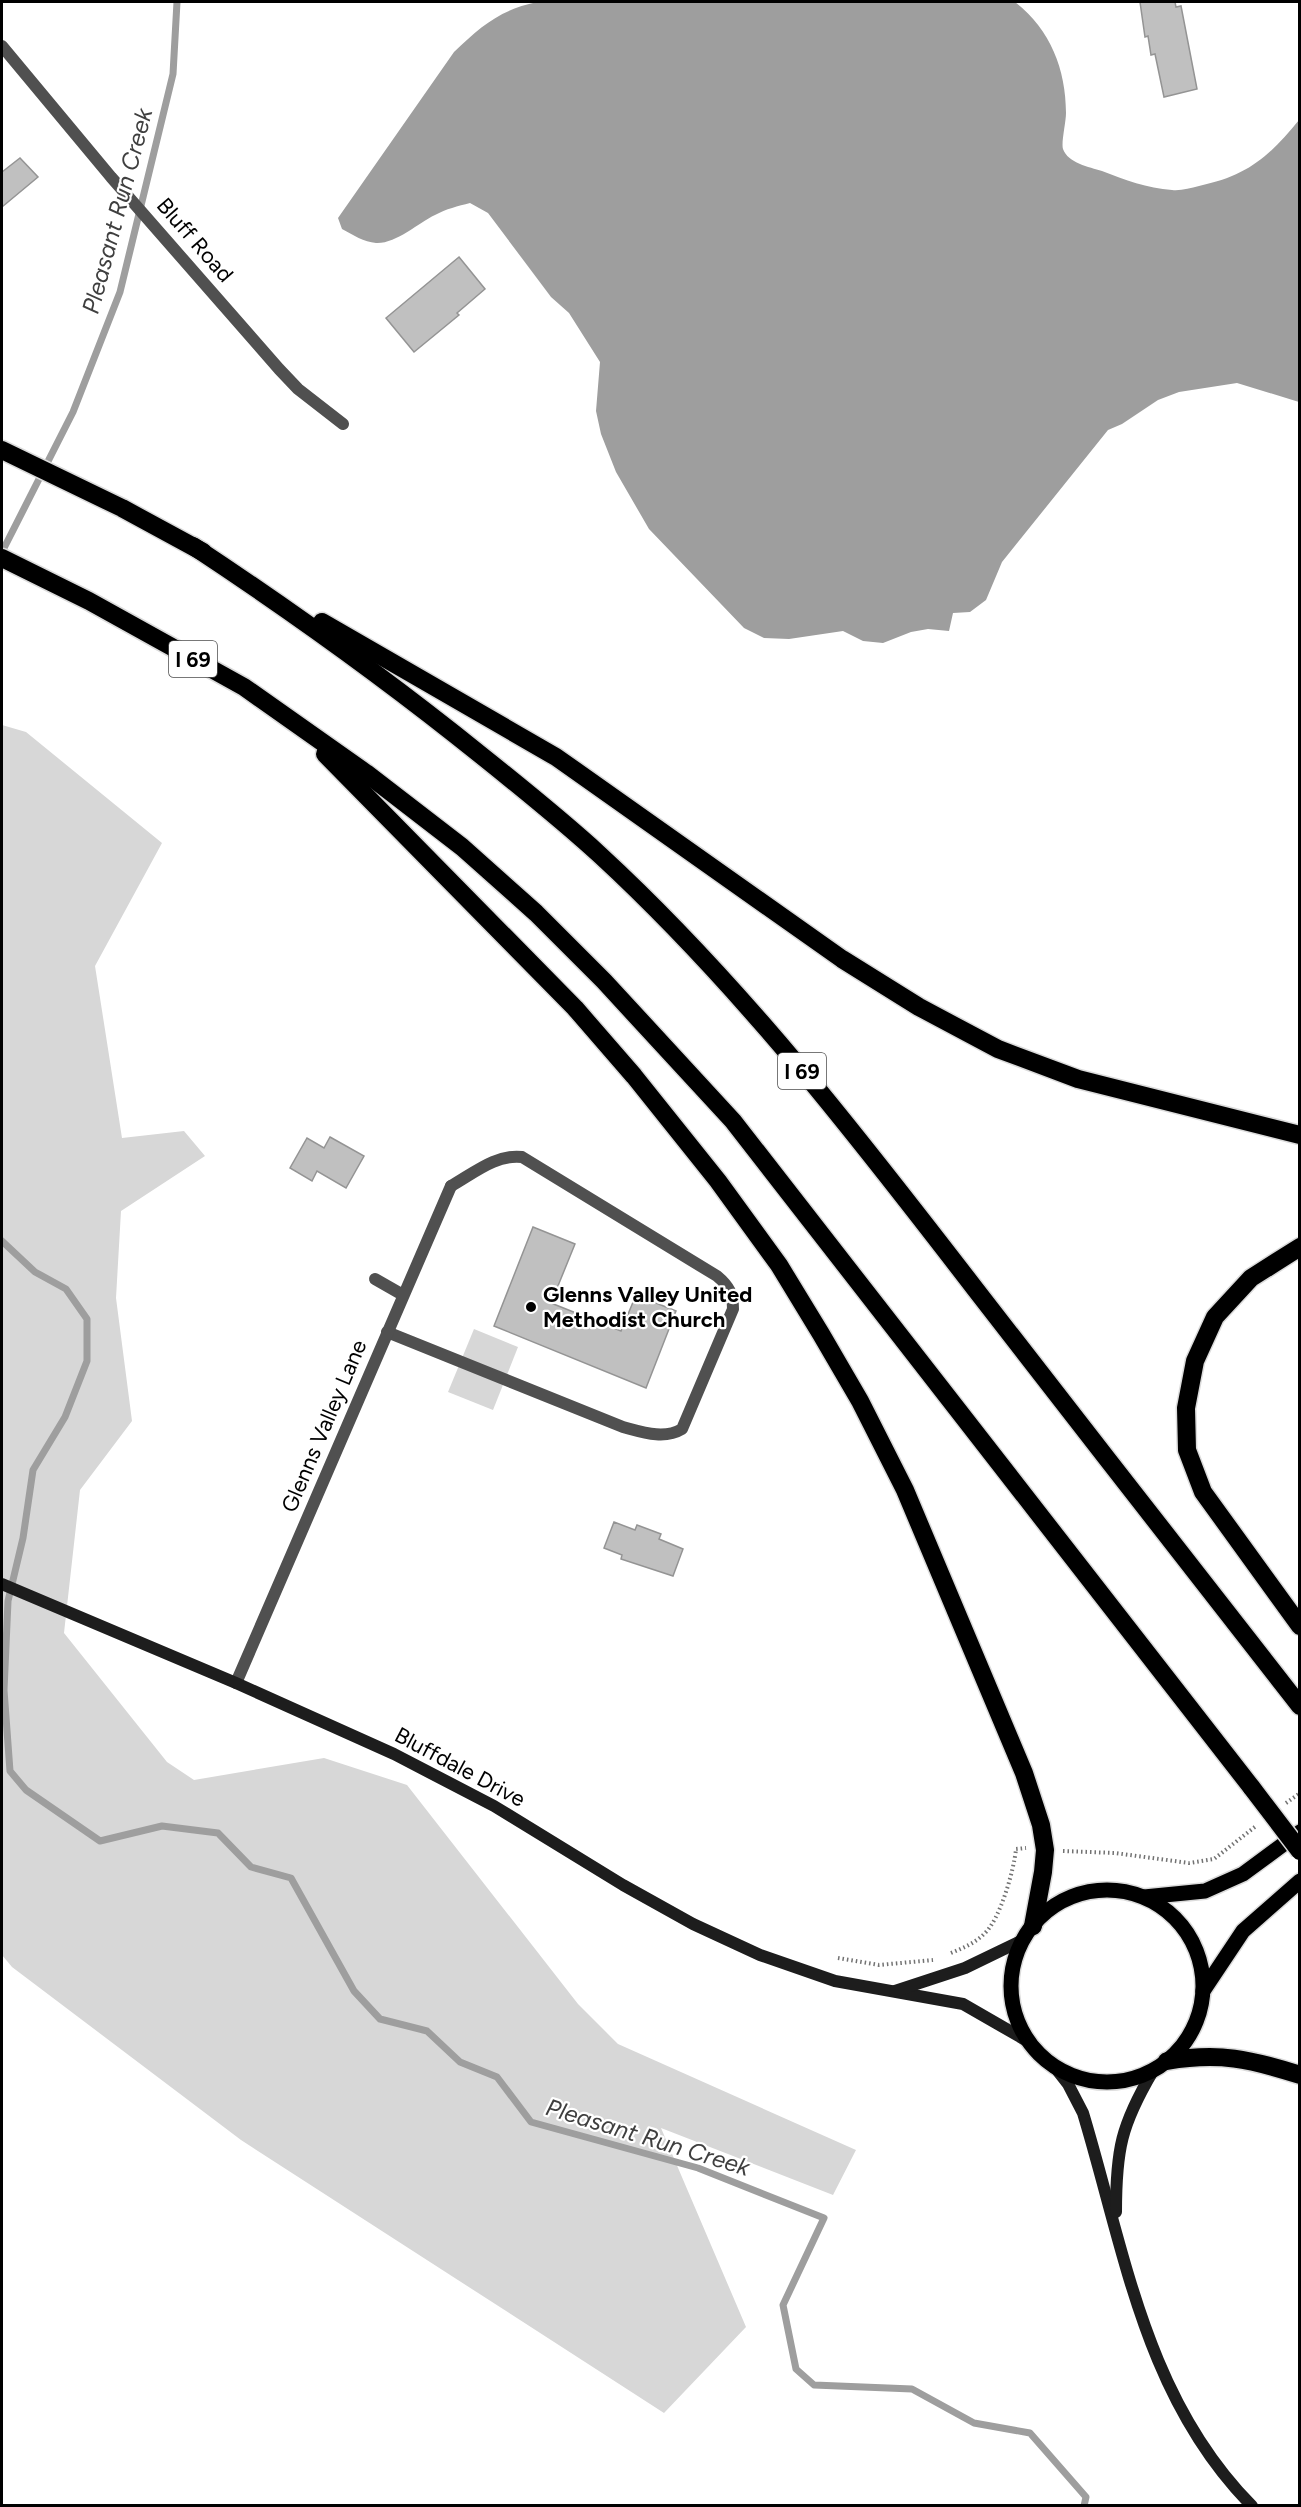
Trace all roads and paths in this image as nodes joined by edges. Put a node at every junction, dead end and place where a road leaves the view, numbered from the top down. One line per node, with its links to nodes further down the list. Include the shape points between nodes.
1 (2, 46): 2 (street, Bluff Road, via 111,177 298,389)
2 (343, 424)
3 (2, 450): 4 (highway, I 69)
4 (193, 546): 7 (highway, via 556,757 843,959 919,1007 998,1049 1078,1079); 15 (highway, I 69, via 370,668 453,732 599,854 667,920 745,1003 880,1166)
5 (2, 558): 6 (highway, I 69, via 244,687)
6 (295, 722): 22 (highway, I 69, bridge, via 462,847 536,913 670,1050 733,1121); 25 (highway, via 575,1008 718,1181 809,1314 860,1401 905,1490 1024,1773 1045,1850)
7 (1299, 1135)
8 (1299, 1247): 13 (highway, via 1251,1278 1215,1317 1195,1360 1186,1408 1187,1450 1203,1492)
9 (375, 1279): 10 (street)
10 (403, 1295): 11 (street, Glenns Valley Lane); 11 (street, Glenns Valley Lane, via 451,1186 509,1155 522,1157 688,1257 725,1283 733,1295 733,1309 682,1429 663,1435 623,1426)
11 (387, 1332): 14 (street, Glenns Valley Lane)
12 (2, 1584): 14 (street, Bluffdale Drive)
13 (1299, 1626)
14 (236, 1683): 28 (street, Bluffdale Drive, via 394,1755 494,1806 623,1885 712,1933 760,1955 835,1981)
15 (1299, 1706)
16 (1299, 1793): 17 (path)
17 (1281, 1808)
18 (1262, 1822): 21 (path, via 1214,1859 1189,1863 1115,1853)
19 (1299, 1832): 24 (main road, via 1244,1874 1205,1891)
20 (1026, 1848): 26 (path, via 1016,1849 1002,1901 986,1933 967,1947 933,1960 879,1965)
21 (1059, 1851)
22 (1299, 1851)
23 (1299, 1881): 27 (main road, via 1243,1931)
24 (1144, 1897): 25 (main road, via 1114,1890 1083,1893 1055,1905); 27 (main road, via 1169,1912 1188,1934 1200,1961)
25 (1028, 1933): 28 (street, Bluffdale Drive, via 965,1968); 29 (main road, via 1014,1965 1011,1992 1017,2018)
26 (838, 1958)
27 (1203, 1991): 31 (main road, via 1198,2017 1186,2042)
28 (894, 1992): 29 (street, Bluffdale Drive, via 963,2004)
29 (1029, 2042): 30 (main road)
30 (1054, 2066): 31 (main road, via 1077,2078 1103,2082 1129,2080); 33 (street, via 1083,2113)
31 (1160, 2066): 32 (highway, via 1195,2056 1218,2055 1260,2062); 33 (street, via 1127,2119 1119,2146)
32 (1299, 2075)
33 (1116, 2229): 34 (street, via 1148,2340 1175,2398 1201,2444)
34 (1252, 2505)

